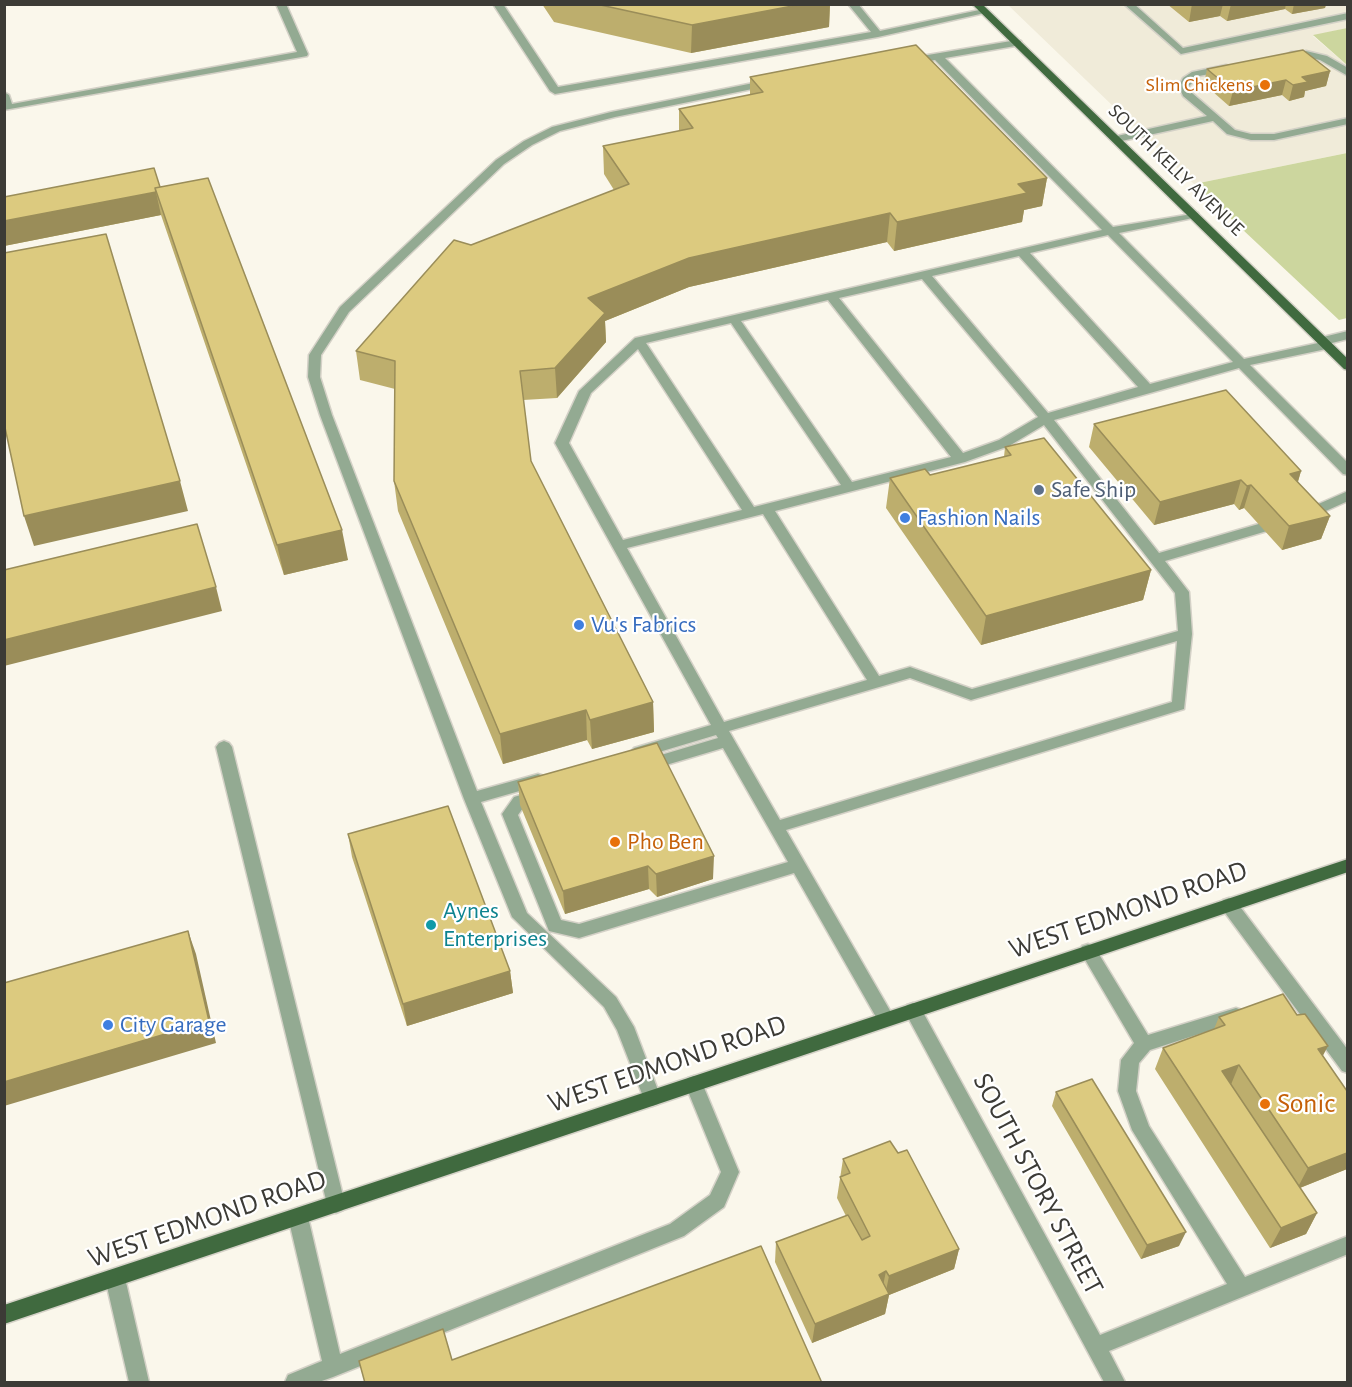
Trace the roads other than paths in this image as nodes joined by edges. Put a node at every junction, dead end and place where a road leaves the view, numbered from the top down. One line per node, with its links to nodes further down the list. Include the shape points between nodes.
1 (281, 4): 15 (street, via 303,54 8,108)
2 (498, 4): 7 (street, via 555,91)
3 (852, 4): 7 (street)
4 (1128, 4): 6 (street, via 1181,51)
5 (980, 8): 7 (street); 8 (main road, SOUTH KELLY AVENUE)
6 (1347, 16)
7 (878, 34)
8 (1017, 43): 9 (street); 18 (main road, SOUTH KELLY AVENUE)
9 (939, 58): 11 (street); 20 (street)
10 (1274, 58): 13 (street, via 1315,56 1331,61)
11 (896, 63)
12 (1241, 65): 16 (street, via 1196,74 1187,80 1187,94)
13 (1347, 73)
14 (780, 81): 48 (street, via 615,114 556,129 528,143 500,162 344,310 315,356 314,377 326,415)
15 (4, 95)
16 (1214, 118): 17 (street, via 1231,132 1263,138); 18 (street)
17 (1347, 121)
18 (1117, 139): 19 (main road, SOUTH KELLY AVENUE)
19 (1194, 215): 20 (street); 27 (main road, SOUTH KELLY AVENUE)
20 (1111, 231): 21 (street); 28 (street)
21 (1022, 252): 22 (street); 30 (street)
22 (924, 274): 23 (street); 31 (street)
23 (831, 296): 24 (street); 32 (street)
24 (733, 318): 26 (street); 34 (street)
25 (1347, 335): 27 (street)
26 (639, 341): 37 (street); 40 (street, via 585,391 562,443)
27 (1325, 343): 28 (street); 29 (main road, SOUTH KELLY AVENUE)
28 (1243, 363): 30 (street); 33 (street)
29 (1347, 366)
30 (1147, 389): 31 (street)
31 (1046, 418): 32 (street, via 1004,443); 41 (street)
32 (960, 459): 34 (street)
33 (1347, 471)
34 (849, 486): 36 (street)
35 (1347, 495): 38 (street)
36 (766, 508): 37 (street); 43 (street)
37 (750, 512): 40 (street)
38 (1301, 517)
39 (1262, 528): 41 (street)
40 (618, 546): 44 (street)
41 (1155, 560): 42 (street, via 1182,592)
42 (1185, 634): 43 (street, via 971,695 910,672); 49 (street, via 1179,705)
43 (876, 683): 44 (street)
44 (723, 735): 46 (street); 47 (street); 49 (street)
45 (224, 747): 63 (street)
46 (618, 757)
47 (635, 768)
48 (472, 799): 50 (street, via 553,784 520,801 510,814 555,926 579,931); 62 (street, via 520,917 610,1002 625,1027)
49 (777, 827): 50 (street)
50 (799, 865): 58 (street)
51 (1347, 865): 52 (main road, WEST EDMOND ROAD)
52 (1229, 904): 53 (main road, WEST EDMOND ROAD); 54 (street)
53 (1088, 951): 57 (main road, WEST EDMOND ROAD); 59 (street)
54 (1296, 995): 55 (street); 60 (street)
55 (1274, 1002)
56 (1252, 1009): 59 (street)
57 (913, 1010): 58 (main road, WEST EDMOND ROAD); 69 (street, SOUTH STORY STREET)
58 (886, 1019): 61 (main road, WEST EDMOND ROAD)
59 (1144, 1044): 67 (street, via 1130,1060 1127,1091 1141,1130)
60 (1347, 1065)
61 (694, 1084): 62 (main road, WEST EDMOND ROAD); 70 (street, via 730,1172 717,1200 677,1230)
62 (652, 1098): 63 (main road, WEST EDMOND ROAD)
63 (336, 1204): 64 (main road, WEST EDMOND ROAD)
64 (298, 1217): 66 (main road, WEST EDMOND ROAD); 70 (street)
65 (1347, 1245): 67 (street)
66 (115, 1278): 68 (main road, WEST EDMOND ROAD); 71 (street)
67 (1241, 1289): 69 (street)
68 (4, 1315)
69 (1095, 1347): 73 (street, SOUTH STORY STREET)
70 (333, 1367): 72 (street)
71 (139, 1383)
72 (295, 1383)
73 (1115, 1383)

